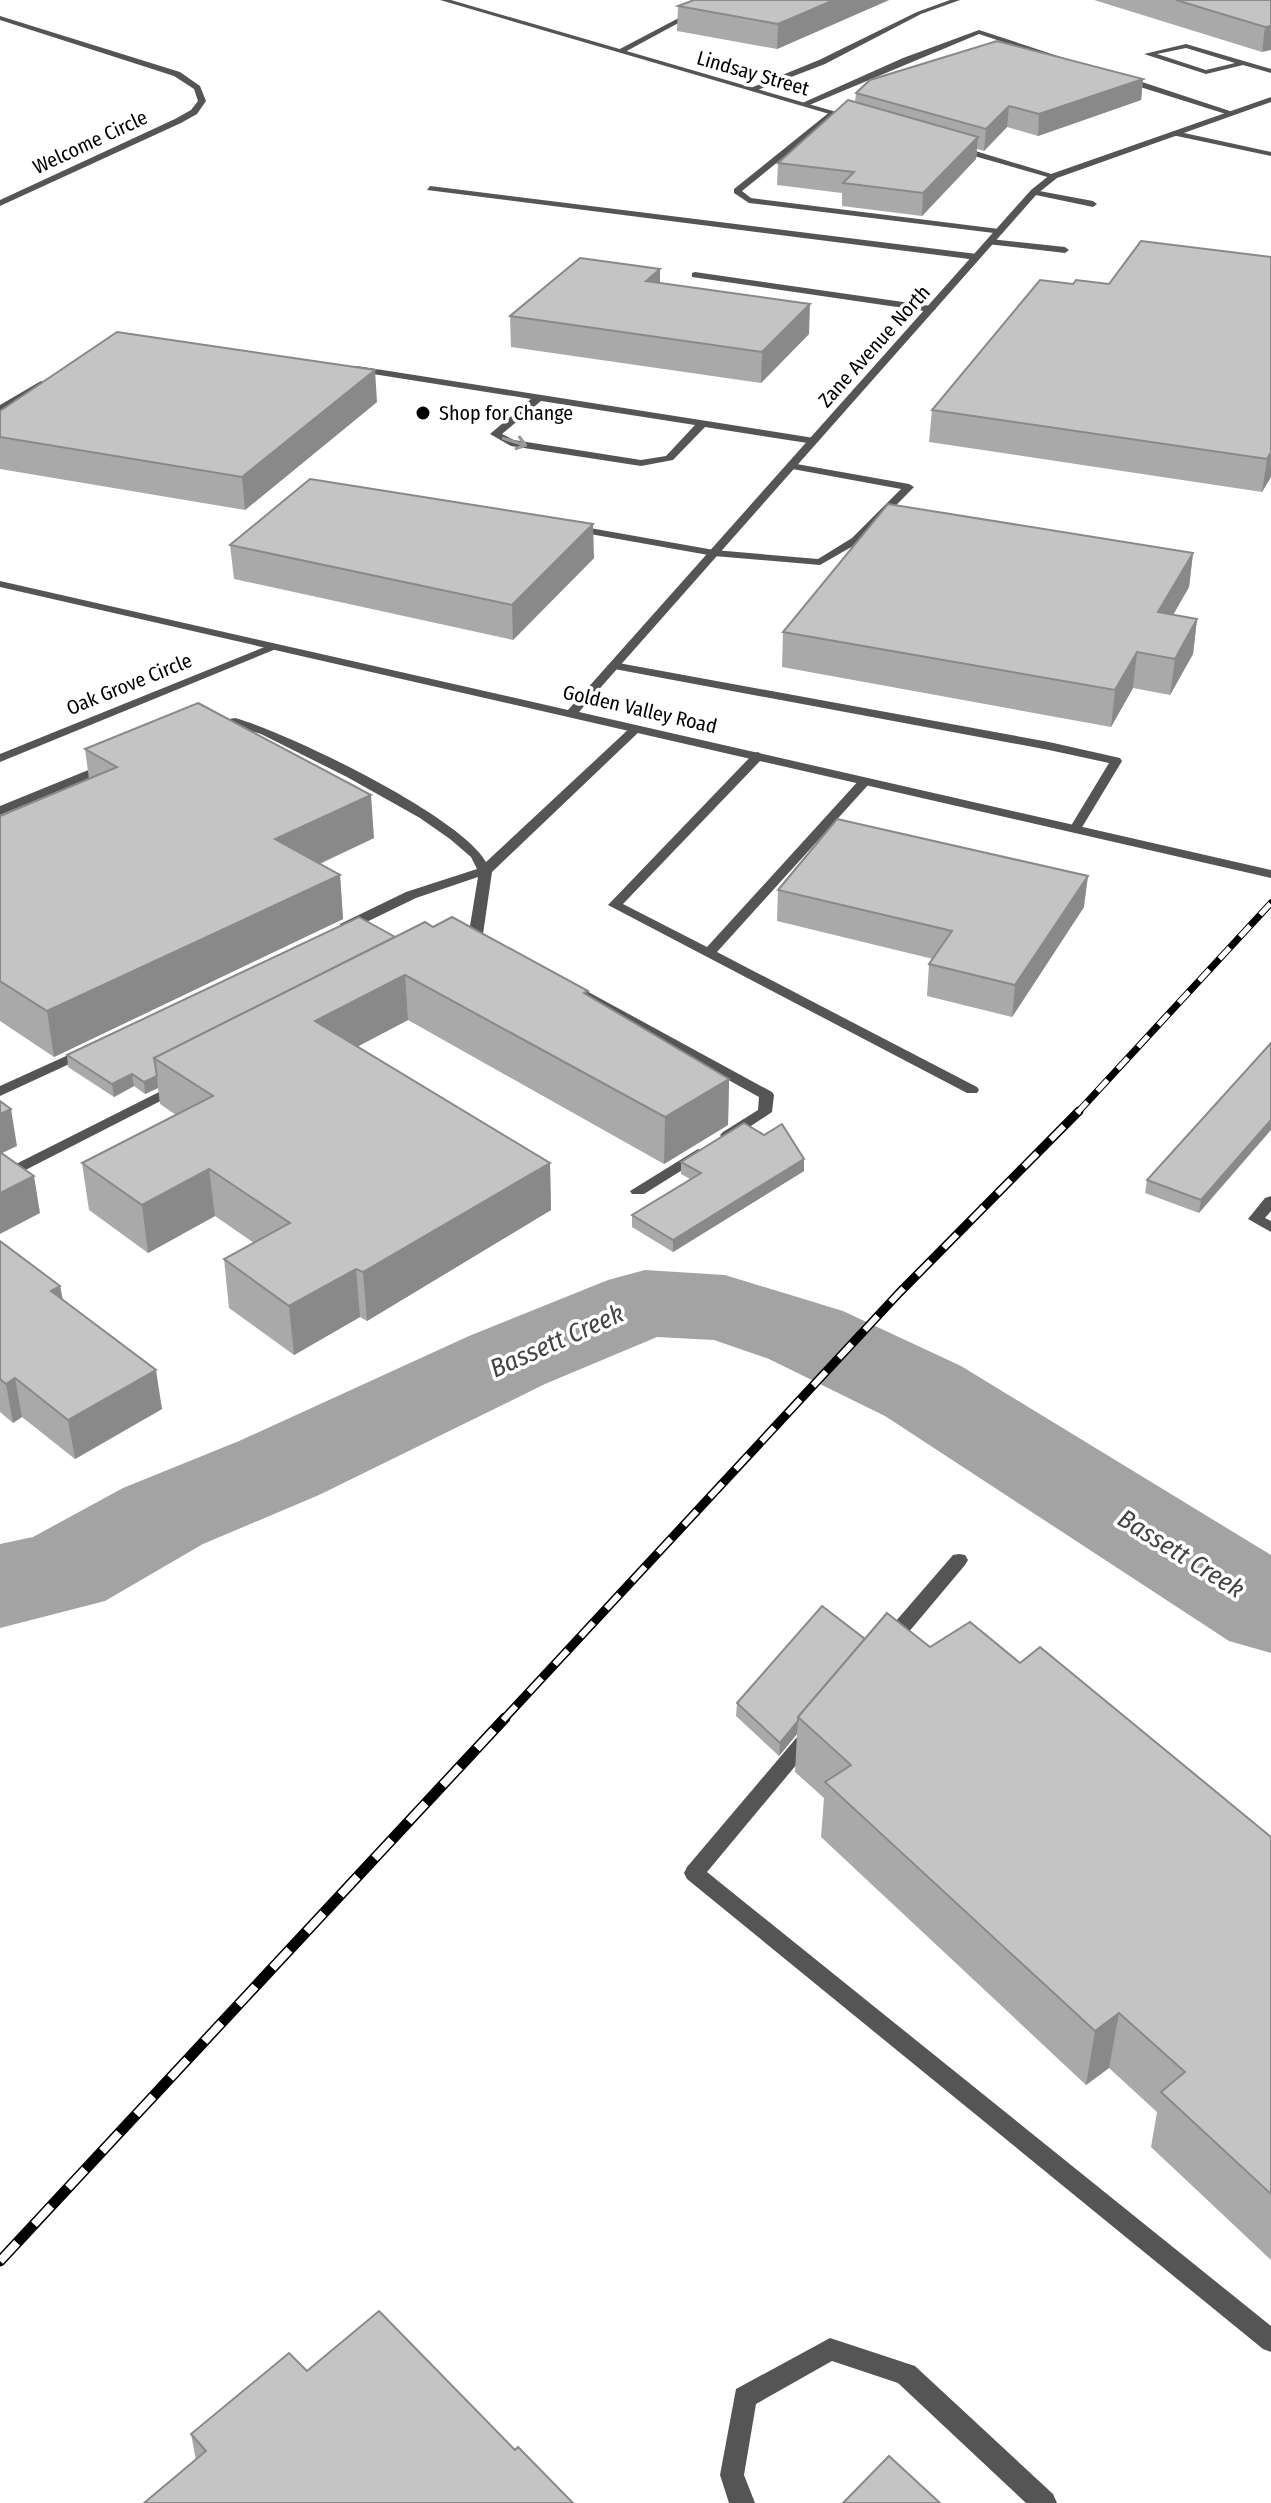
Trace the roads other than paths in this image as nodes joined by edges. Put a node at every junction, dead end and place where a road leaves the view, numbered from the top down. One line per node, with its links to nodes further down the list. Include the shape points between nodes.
1 (443, 0): 5 (street, Lindsay Street)
2 (718, 0): 5 (street)
3 (957, 0): 10 (street)
4 (0, 18): 22 (street, Welcome Circle, via 177,74 193,82 202,101 194,112)
5 (620, 51): 10 (street, Lindsay Street)
6 (1068, 61): 12 (street, via 979,32)
7 (1240, 64): 7 (street, via 1206,72 1148,54 1186,46); 8 (street)
8 (1271, 71)
9 (1112, 75): 14 (street)
10 (752, 89): 12 (street, Lindsay Street)
11 (1271, 99): 14 (street, Zane Avenue North)
12 (804, 104): 13 (street, Lindsay Street)
13 (834, 113): 15 (street, Lindsay Street); 24 (street, via 737,191 749,200)
14 (1232, 113): 16 (street, Zane Avenue North)
15 (864, 122)
16 (1175, 133): 18 (street); 19 (street, Zane Avenue North)
17 (951, 147): 19 (street)
18 (1271, 154)
19 (1054, 176): 21 (street, Zane Avenue North)
20 (430, 188): 27 (street)
21 (1034, 192): 23 (street); 24 (street, Zane Avenue North)
22 (0, 203)
23 (1093, 204)
24 (999, 232): 25 (street, Zane Avenue North)
25 (990, 242): 26 (street); 27 (street, Zane Avenue North)
26 (1065, 250)
27 (977, 257): 29 (street, Zane Avenue North)
28 (695, 275): 29 (street)
29 (931, 309): 35 (street, Zane Avenue North)
30 (350, 368): 32 (street)
31 (46, 381): 33 (street)
32 (538, 398): 34 (street); 34 (street, one-way to 34, via 495,434 511,443 641,463 669,458)
33 (0, 409)
34 (703, 423): 35 (street)
35 (814, 441): 36 (street, Zane Avenue North)
36 (791, 466): 38 (street, Zane Avenue North); 38 (street, via 909,487 856,540 820,562)
37 (563, 526): 38 (street)
38 (714, 553): 41 (street, Zane Avenue North)
39 (0, 584): 40 (street, Golden Valley Road)
40 (272, 647): 42 (street, Golden Valley Road); 46 (street, Oak Grove Circle)
41 (613, 666): 42 (street, Zane Avenue North); 50 (street, via 1116,761)
42 (571, 714): 44 (street, Golden Valley Road)
43 (201, 729): 51 (street, via 235,722 265,731 443,825 474,849)
44 (636, 729): 45 (street, Golden Valley Road); 51 (street)
45 (758, 756): 48 (street, Golden Valley Road); 55 (street, via 615,905)
46 (0, 758)
47 (117, 762): 49 (street)
48 (865, 781): 50 (street, Golden Valley Road); 55 (street)
49 (0, 811)
50 (1075, 829): 52 (street, Golden Valley Road)
51 (485, 871): 53 (street, via 411,895); 54 (street, via 483,938)
52 (1271, 874)
53 (326, 936)
54 (448, 948)
55 (708, 954): 59 (street)
56 (573, 988): 62 (street, via 767,1095 765,1112)
57 (99, 1045): 60 (street)
58 (196, 1077): 61 (street)
59 (972, 1090)
60 (0, 1092)
61 (0, 1178)
62 (638, 1191)
63 (1271, 1201): 64 (street, via 1256,1219)
64 (1271, 1227)
65 (959, 1560): 66 (street)
66 (877, 1656)
67 (826, 1717): 68 (street, via 694,1873)
68 (1271, 2341)
69 (742, 2503): 70 (street, via 732,2475 745,2397 830,2349 906,2374)
70 (1044, 2503)

